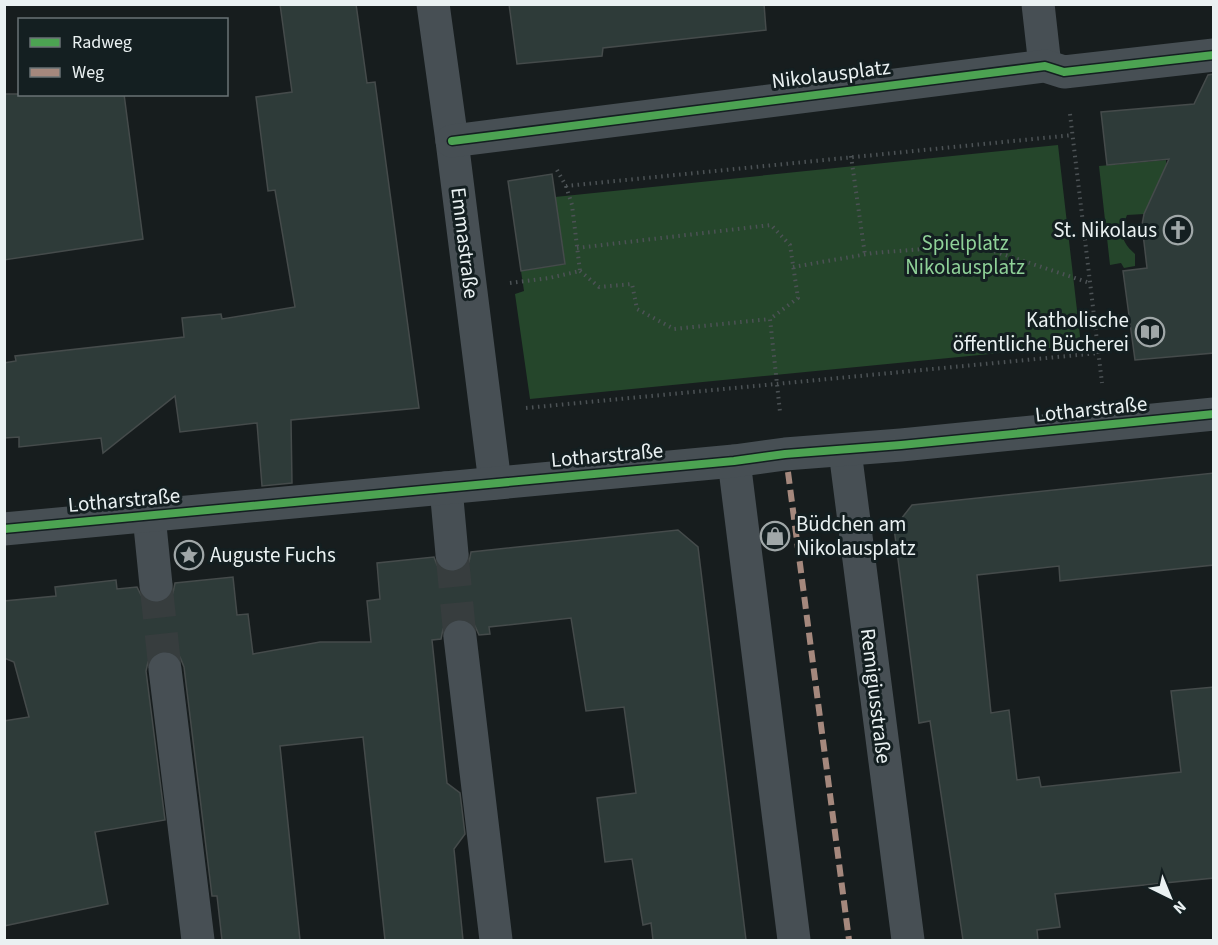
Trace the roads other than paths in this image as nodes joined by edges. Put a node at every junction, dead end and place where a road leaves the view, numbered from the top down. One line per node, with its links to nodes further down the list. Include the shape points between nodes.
1 (433, 4): 5 (street, Emmastraße)
2 (1038, 4): 4 (street)
3 (1214, 56): 4 (street, Nikolausplatz)
4 (1055, 69): 5 (street, Nikolausplatz)
5 (452, 141): 9 (street, Emmastraße)
6 (1214, 414): 7 (street, Lotharstraße)
7 (845, 451): 8 (street, Lotharstraße); 20 (street, Remigiusstraße)
8 (734, 461): 9 (street, Lotharstraße); 19 (street)
9 (511, 481): 10 (street, Lotharstraße)
10 (446, 488): 11 (street, Lotharstraße); 13 (street)
11 (149, 516): 12 (street, Lotharstraße); 14 (street)
12 (4, 530)
13 (452, 554)
14 (156, 585)
15 (460, 637): 18 (street)
16 (165, 669): 17 (street)
17 (198, 940)
18 (496, 940)
19 (794, 940)
20 (908, 940)

